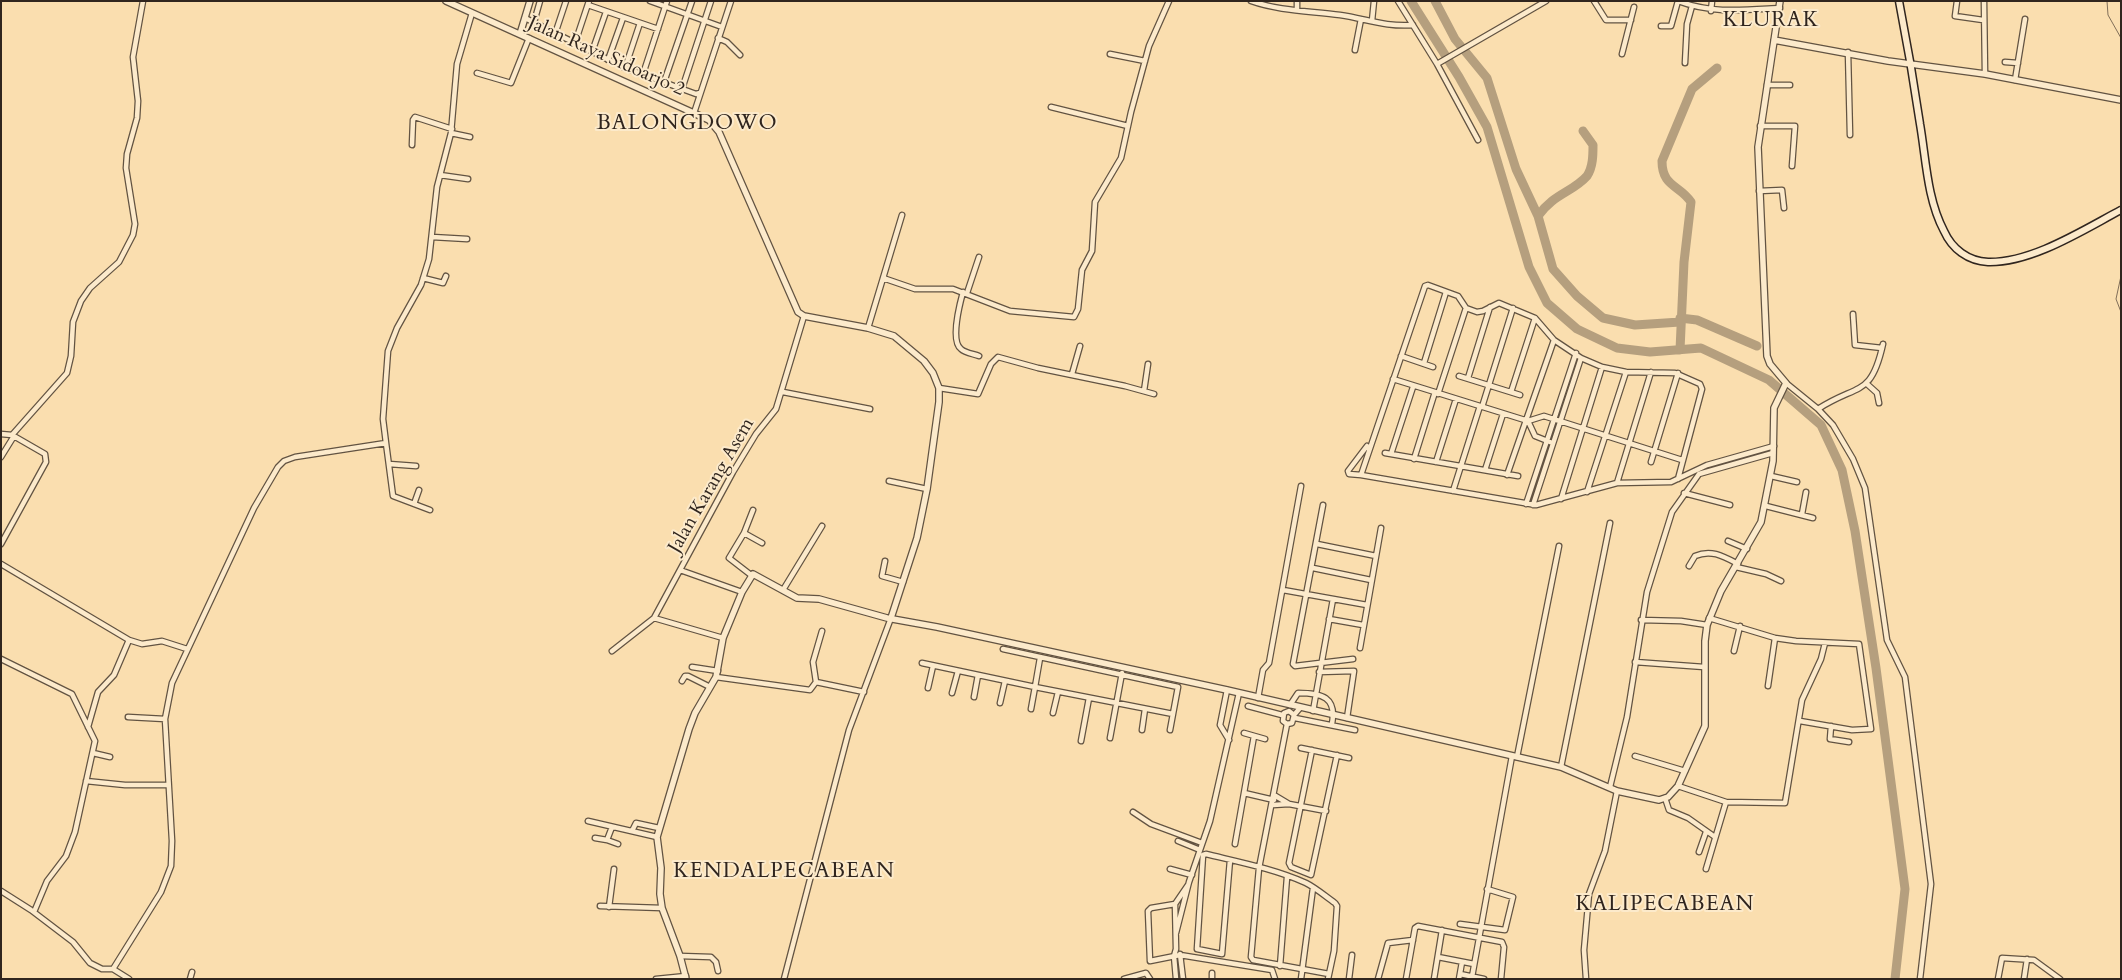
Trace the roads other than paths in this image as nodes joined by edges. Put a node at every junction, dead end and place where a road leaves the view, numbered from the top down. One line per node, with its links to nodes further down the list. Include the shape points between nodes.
1 (143, 1): 147 (street, via 133,56 137,118 126,168 135,224 133,235 119,262 90,288 81,301 73,322 72,356 67,373)
2 (446, 1): 30 (street, Jalan Raya Sidoarjo 2)
3 (530, 1): 32 (street)
4 (540, 1): 40 (street)
5 (566, 1): 47 (street)
6 (650, 1): 23 (street)
7 (692, 1): 31 (street)
8 (712, 1): 38 (street)
9 (731, 1): 44 (street)
10 (1169, 1): 59 (street)
11 (1251, 1): 27 (street)
12 (1297, 1): 27 (street)
13 (1374, 1): 39 (street)
14 (1398, 1): 42 (street)
15 (1546, 1): 61 (street)
16 (1594, 1): 36 (street, via 1606,20)
17 (1678, 1): 25 (street); 43 (street, via 1671,26)
18 (1712, 1): 28 (street)
19 (1899, 1): 63 (main road)
20 (1956, 1): 37 (street, via 1955,16)
21 (1984, 1): 37 (street)
22 (588, 3): 29 (street); 51 (street)
23 (666, 4): 31 (street); 45 (street)
24 (1780, 5): 28 (street); 50 (street)
25 (1692, 6): 28 (street); 62 (street)
26 (1634, 7): 36 (street)
27 (1297, 9): 34 (street)
28 (1711, 10)
29 (606, 12): 33 (street); 53 (street)
30 (472, 13): 46 (street, Jalan Raya Sidoarjo 2); 80 (street, via 457,64)
31 (688, 14): 38 (street); 70 (street)
32 (525, 18): 40 (street); 46 (street)
33 (623, 18): 41 (street); 58 (street)
34 (1361, 19): 39 (street); 52 (street)
35 (2025, 19): 64 (street)
36 (1631, 20): 57 (street)
37 (1983, 20): 68 (street)
38 (705, 21): 44 (street); 73 (street)
39 (1372, 21): 42 (street, via 1390,26)
40 (534, 22): 47 (street)
41 (640, 23): 45 (street); 65 (street)
42 (1413, 25): 61 (street)
43 (1661, 26)
44 (722, 27): 49 (street)
45 (658, 29): 67 (street)
46 (521, 31): 48 (street, Jalan Raya Sidoarjo 2)
47 (555, 34): 51 (street)
48 (529, 38): 66 (street, via 511,83); 77 (street, Jalan Raya Sidoarjo 2)
49 (718, 38): 55 (street); 74 (street)
50 (1774, 40): 54 (street); 71 (street)
51 (576, 43): 53 (street)
52 (1355, 50)
53 (592, 52): 58 (street)
54 (1848, 52): 63 (street); 81 (street)
55 (740, 54)
56 (1110, 54): 59 (street)
57 (1622, 54)
58 (608, 60): 65 (street)
59 (1145, 61): 78 (street)
60 (2005, 62): 64 (street)
61 (1439, 63): 83 (street)
62 (1685, 63)
63 (1911, 63): 68 (street); 90 (main road, via 1933,203 1943,231 1962,254 1987,262 2016,259)
64 (2018, 63): 69 (street)
65 (625, 68): 67 (street)
66 (477, 73)
67 (643, 74): 70 (street)
68 (1988, 75): 69 (street)
69 (2015, 80): 75 (street)
70 (664, 82): 73 (street)
71 (1767, 84): 72 (street); 79 (street)
72 (1790, 85)
73 (682, 88): 74 (street)
74 (700, 93): 77 (street)
75 (2121, 100)
76 (1051, 107): 78 (street)
77 (695, 109): 104 (street, Jalan Raya Sidoarjo 2, via 719,132 796,308)
78 (1128, 126): 98 (street, via 1121,158 1095,202 1092,251 1082,270 1078,309 1074,317 1010,311 991,306)
79 (1760, 126): 85 (street, via 1795,126); 88 (street)
80 (452, 131): 82 (street); 84 (street, via 415,117); 86 (street)
81 (1850, 135)
82 (470, 137)
83 (1478, 140)
84 (412, 145)
85 (1792, 166)
86 (440, 175): 87 (street); 92 (street)
87 (468, 179)
88 (1758, 192): 89 (street, via 1782,190); 124 (street, via 1767,356)
89 (1784, 208)
90 (2121, 210)
91 (902, 215): 97 (street)
92 (432, 237): 93 (street); 96 (street)
93 (467, 239)
94 (979, 257): 98 (street)
95 (446, 276): 96 (street, via 443,283)
96 (423, 278): 150 (street, via 388,351 384,419)
97 (883, 278): 98 (street, via 914,289 949,288); 106 (street)
98 (965, 292): 110 (street, via 956,325 958,345 961,350)
99 (1446, 292): 101 (street, via 1458,296); 111 (street, via 1425,286); 113 (street)
100 (1490, 307): 101 (street, via 1480,312); 102 (street, via 1499,303); 122 (street)
101 (1466, 308): 132 (street)
102 (1513, 308): 105 (street); 125 (street)
103 (1853, 314): 126 (street, via 1855,345 1883,346 1877,368)
104 (804, 316): 106 (street); 130 (street, Jalan Karang Asem)
105 (1535, 318): 107 (street); 131 (street)
106 (869, 325): 128 (street, via 894,336 918,354)
107 (1554, 340): 109 (street); 142 (street)
108 (1080, 346): 120 (street)
109 (1576, 353): 112 (street); 141 (street)
110 (979, 356)
111 (1401, 356): 113 (street); 123 (street)
112 (1581, 358): 116 (street); 143 (street)
113 (1424, 363): 115 (street)
114 (1148, 364): 129 (street)
115 (1432, 367)
116 (1602, 367): 117 (street); 144 (street)
117 (1626, 372): 118 (street); 146 (street)
118 (1651, 372): 119 (street); 149 (street)
119 (1678, 373): 154 (street); 159 (street, via 1702,387)
120 (1072, 374): 128 (street, via 998,357 991,364 978,394); 129 (street)
121 (1459, 376): 122 (street)
122 (1468, 378): 125 (street)
123 (1393, 379): 127 (street); 151 (street)
124 (1786, 383): 139 (street); 153 (street, via 1776,402)
125 (1490, 386): 131 (street); 137 (street)
126 (1865, 386): 136 (street, via 1876,393); 139 (street)
127 (1413, 387): 132 (street); 156 (street)
128 (942, 388): 177 (street)
129 (1144, 391): 133 (street)
130 (783, 392): 138 (street); 210 (street, Jalan Karang Asem, via 774,412 733,472)
131 (1510, 392): 134 (street)
132 (1436, 393): 135 (street); 158 (street)
133 (1154, 394)
134 (1520, 395)
135 (1456, 399): 137 (street); 160 (street)
136 (1879, 403)
137 (1481, 407): 140 (street); 164 (street)
138 (870, 409)
139 (1818, 409): 398 (street, via 1844,442 1865,488 1887,640 1905,677 1931,884)
140 (1503, 414): 142 (street); 165 (street)
141 (1555, 419): 142 (street, via 1540,416); 143 (street); 148 (street)
142 (1527, 420): 148 (street, via 1535,436); 168 (street)
143 (1561, 420): 144 (street); 152 (street)
144 (1584, 427): 146 (street); 183 (street)
145 (1, 434): 147 (street)
146 (1606, 435): 149 (street); 180 (street)
147 (13, 436): 157 (street); 200 (street, via 45,454 46,462)
148 (1548, 441): 152 (street); 185 (street)
149 (1628, 442): 154 (street); 175 (street)
150 (386, 443): 162 (street); 235 (street, via 295,457 278,467 254,508)
151 (1370, 443): 167 (street); 167 (street, via 1348,470 1349,474)
152 (1554, 443): 187 (street)
153 (1774, 449): 166 (street); 170 (street); 171 (street)
154 (1655, 451): 159 (street); 161 (street)
155 (1385, 453): 156 (street)
156 (1391, 454): 158 (street)
157 (1, 457)
158 (1414, 459): 160 (street)
159 (1682, 460): 172 (street)
160 (1436, 462): 164 (street)
161 (1651, 462)
162 (389, 464): 163 (street); 184 (street, via 393,496)
163 (416, 466)
164 (1460, 466): 165 (street); 179 (street)
165 (1485, 470): 168 (street)
166 (1690, 473): 170 (street); 172 (street)
167 (1361, 475): 179 (street)
168 (1508, 475): 169 (street)
169 (1518, 476)
170 (1696, 476): 182 (street)
171 (1771, 476): 174 (street); 189 (street)
172 (1678, 479): 175 (street, via 1668,483)
173 (889, 481): 177 (street)
174 (1797, 482)
175 (1617, 483): 180 (street)
176 (1302, 486): 216 (street)
177 (927, 489): 214 (street)
178 (419, 490): 184 (street)
179 (1453, 491): 185 (street)
180 (1587, 492): 183 (street)
181 (1806, 492): 192 (street)
182 (1684, 493): 188 (street); 225 (street, via 1667,524)
183 (1561, 499): 187 (street)
184 (414, 504): 190 (street)
185 (1526, 504): 187 (street)
186 (1324, 505): 201 (street)
187 (1533, 505)
188 (1730, 505)
189 (1766, 506): 192 (street); 203 (street, via 1759,528)
190 (430, 510)
191 (753, 510): 197 (street)
192 (1802, 514): 193 (street)
193 (1813, 518)
194 (1610, 523): 309 (street)
195 (822, 526): 215 (street)
196 (1381, 528): 204 (street)
197 (744, 533): 199 (street); 211 (street, via 729,558)
198 (1728, 541): 203 (street)
199 (762, 543)
200 (1, 544)
201 (1317, 544): 204 (street); 209 (street)
202 (1559, 546): 305 (street)
203 (1747, 548): 208 (street)
204 (1376, 556): 212 (street)
205 (885, 561): 214 (street, via 882,576)
206 (1, 564): 232 (street)
207 (1689, 566): 208 (street, via 1694,556 1709,553 1716,553)
208 (1737, 566): 213 (street); 223 (street)
209 (1313, 568): 212 (street); 218 (street)
210 (680, 570): 217 (street); 221 (street, Jalan Karang Asem)
211 (752, 575): 215 (street); 217 (street)
212 (1371, 580): 220 (street)
213 (1781, 581)
214 (903, 582): 222 (street)
215 (783, 590): 222 (street, via 802,599 819,599)
216 (1283, 590): 218 (street); 268 (street, via 1269,663 1263,670)
217 (742, 592): 230 (street)
218 (1308, 594): 219 (street); 247 (street, via 1293,664)
219 (1333, 599): 220 (street); 224 (street)
220 (1367, 605): 226 (street)
221 (654, 618): 230 (street); 237 (street, Jalan Karang Asem)
222 (891, 618): 249 (street); 261 (street)
223 (1709, 618): 227 (street); 228 (street)
224 (1329, 620): 226 (street); 247 (street)
225 (1641, 620): 227 (street); 242 (street)
226 (1364, 625): 234 (street)
227 (1707, 625): 245 (street)
228 (1740, 626): 231 (street); 238 (street)
229 (822, 631): 254 (street, via 814,662)
230 (723, 638): 250 (street)
231 (1775, 638): 233 (street); 256 (street)
232 (129, 640): 235 (street); 290 (street, via 114,675 98,692)
233 (1825, 643): 286 (street, via 1805,692); 289 (street, via 1859,644 1871,728 1852,730)
234 (1360, 648)
235 (187, 649): 285 (street, via 172,683)
236 (1002, 650): 239 (street)
237 (612, 651)
238 (1734, 651)
239 (1040, 658): 249 (street); 258 (street)
240 (1, 659): 290 (street, via 68,690)
241 (1353, 659): 247 (street)
242 (1635, 662): 245 (street); 314 (street, via 1627,717)
243 (922, 663): 244 (street)
244 (933, 666): 248 (street); 259 (street)
245 (1704, 666): 310 (street, via 1705,726)
246 (692, 667): 250 (street)
247 (1320, 667): 265 (street); 284 (street, via 1353,670)
248 (958, 671): 251 (street); 264 (street)
249 (1122, 671): 255 (street); 270 (street)
250 (717, 674): 254 (street, via 808,691); 257 (street)
251 (978, 675): 253 (street); 266 (street)
252 (682, 681): 257 (street, via 688,676)
253 (1005, 681): 258 (street); 269 (street)
254 (816, 682): 261 (street)
255 (1179, 683): 260 (street); 279 (street)
256 (1768, 686)
257 (710, 687): 326 (street, via 689,729)
258 (1035, 687): 262 (street); 275 (street)
259 (928, 688)
260 (1227, 690): 263 (street); 298 (street, via 1220,725)
261 (864, 692): 383 (street, via 849,730)
262 (1058, 692): 267 (street); 278 (street)
263 (1239, 693): 268 (street); 298 (street)
264 (952, 694)
265 (1316, 694): 272 (street, via 1298,693); 277 (street); 281 (street, via 1329,700)
266 (974, 696)
267 (1089, 698): 270 (street); 299 (street)
268 (1258, 698): 271 (street)
269 (1000, 703)
270 (1116, 703): 276 (street); 296 (street)
271 (1283, 704): 272 (street); 280 (street)
272 (1290, 705): 274 (street)
273 (1248, 706): 280 (street)
274 (1300, 708): 277 (street); 282 (street)
275 (1031, 709)
276 (1146, 709): 279 (street); 291 (street)
277 (1313, 710): 281 (street)
278 (1053, 713)
279 (1173, 714): 292 (street)
280 (1283, 714): 282 (street, via 1290,711); 287 (street, via 1283,721)
281 (1334, 715): 284 (street); 288 (street)
282 (1294, 716): 287 (street, via 1292,723); 288 (street)
283 (128, 717): 285 (street)
284 (1347, 718): 305 (street)
285 (165, 719): 312 (street)
286 (1800, 720): 289 (street); 319 (street, via 1785,803)
287 (1287, 724): 318 (street)
288 (1332, 724): 293 (street)
289 (1831, 726): 300 (street, via 1830,739)
290 (88, 727): 303 (street, via 95,741)
291 (1142, 730)
292 (1170, 730)
293 (1355, 730)
294 (1244, 733): 295 (street)
295 (1254, 736): 297 (street); 316 (street)
296 (1110, 738)
297 (1265, 739)
298 (1229, 740): 334 (street)
299 (1080, 741)
300 (1850, 742)
301 (1301, 748): 302 (street)
302 (1312, 750): 304 (street); 321 (street)
303 (93, 753): 307 (street); 311 (street)
304 (1337, 755): 308 (street); 322 (street)
305 (1514, 756): 309 (street); 348 (street)
306 (1635, 756): 310 (street)
307 (110, 757)
308 (1349, 758)
309 (1561, 767): 314 (street)
310 (1685, 771): 313 (street)
311 (86, 781): 312 (street); 354 (street, via 75,832 66,856 47,881)
312 (168, 785): 370 (street, via 171,866 161,892)
313 (1678, 786): 317 (street); 319 (street)
314 (1610, 787): 315 (street)
315 (1617, 791): 317 (street); 397 (street, via 1605,851 1589,894 1584,950)
316 (1244, 793): 318 (street); 336 (street)
317 (1665, 798): 328 (street, via 1670,810 1688,818)
318 (1274, 800): 320 (street); 320 (street); 340 (street)
319 (1726, 802): 330 (street)
320 (1289, 804): 321 (street)
321 (1301, 806): 322 (street); 322 (street, via 1290,865 1311,875)
322 (1326, 811)
323 (1133, 812): 334 (street, via 1157,827)
324 (588, 822): 325 (street)
325 (612, 827): 327 (street); 332 (street)
326 (659, 828): 327 (street, via 636,823); 329 (street)
327 (632, 831): 329 (street)
328 (1706, 832): 330 (street); 338 (street)
329 (656, 837): 353 (street)
330 (1716, 837): 343 (street)
331 (595, 838): 332 (street)
332 (607, 840): 335 (street)
333 (1178, 841): 337 (street)
334 (1202, 843): 337 (street)
335 (618, 844)
336 (1235, 844)
337 (1200, 850): 344 (street)
338 (1699, 852)
339 (1230, 860): 339 (street, via 1203,855 1198,950 1222,954); 340 (street)
340 (1260, 864): 345 (street); 369 (street, via 1251,957)
341 (1170, 868): 344 (street)
342 (614, 869): 352 (street)
343 (1706, 869)
344 (1192, 875): 346 (street)
345 (1287, 877): 347 (street); 369 (street)
346 (1189, 882): 350 (street); 358 (street)
347 (1313, 888): 371 (street); 376 (street, via 1337,906)
348 (1487, 889): 357 (street); 357 (street, via 1511,896 1513,900 1505,930)
349 (1, 891): 354 (street)
350 (1175, 904): 358 (street); 364 (street, via 1148,911 1149,959)
351 (600, 906): 352 (street)
352 (609, 907): 353 (street)
353 (662, 908): 363 (street)
354 (34, 912): 370 (street, via 73,942 90,963 102,969)
355 (1460, 924): 357 (street)
356 (1442, 930): 357 (street); 359 (street, via 1416,926); 365 (street)
357 (1479, 931): 368 (street); 396 (street, via 1502,942)
358 (1176, 933): 360 (street)
359 (1413, 940): 392 (street, via 1388,943); 393 (street)
360 (1176, 949): 361 (street); 364 (street)
361 (1180, 955): 364 (street); 387 (street); 389 (street, via 1272,970)
362 (1352, 955): 391 (street)
363 (680, 956): 372 (street, via 711,957); 378 (street)
364 (1174, 956): 386 (street)
365 (1438, 957): 367 (street); 394 (street)
366 (2027, 959): 373 (street); 399 (street, via 2002,958); 400 (street)
367 (1462, 962): 368 (street); 379 (street)
368 (1474, 964): 377 (street)
369 (1280, 966): 371 (street)
370 (113, 969): 380 (street)
371 (1303, 970): 376 (street); 390 (street)
372 (718, 971)
373 (2050, 971): 401 (street); 402 (street)
374 (192, 972): 381 (street)
375 (1212, 973): 388 (street)
376 (1329, 976)
377 (1472, 976): 379 (street); 395 (street)
378 (686, 977): 382 (street)
379 (1460, 977)
380 (129, 979)
381 (190, 979)
382 (656, 979)
383 (784, 979)
384 (1124, 979): 385 (street, via 1146,973)
385 (1150, 979)
386 (1176, 979)
387 (1183, 979)
388 (1212, 979)
389 (1275, 979)
390 (1301, 979)
391 (1349, 979)
392 (1378, 979)
393 (1406, 979)
394 (1434, 979)
395 (1484, 979)
396 (1501, 979)
397 (1586, 979)
398 (1920, 979)
399 (1998, 979)
400 (2024, 979)
401 (2049, 979)
402 (2060, 979)

